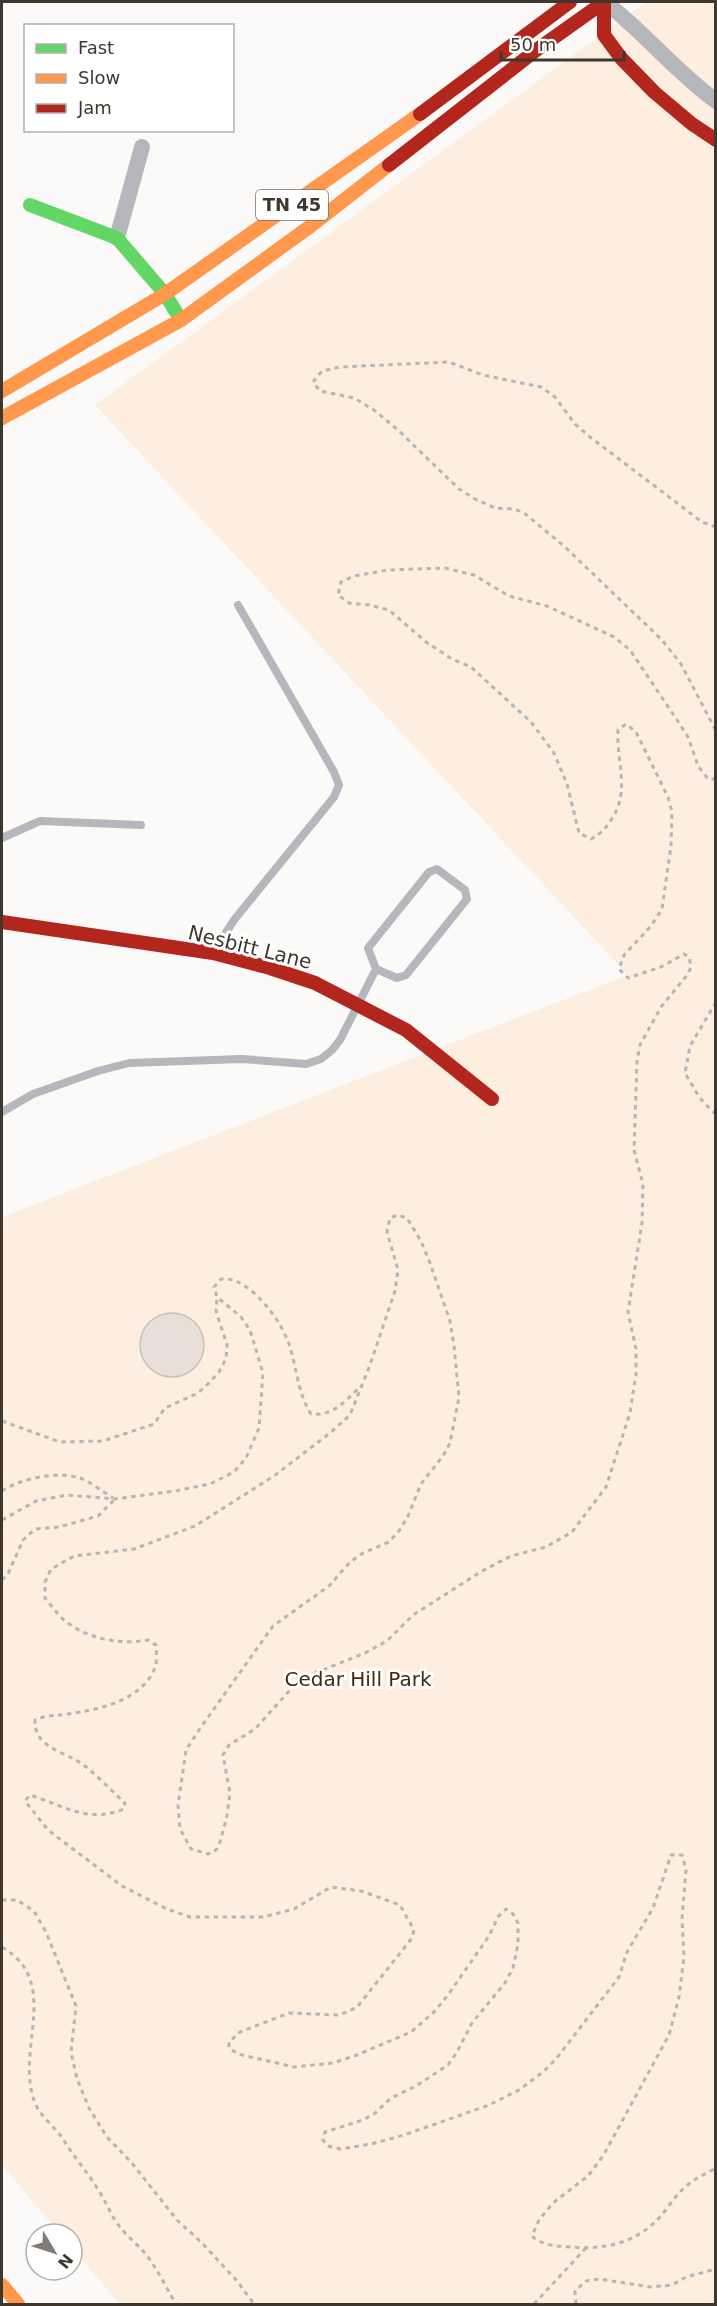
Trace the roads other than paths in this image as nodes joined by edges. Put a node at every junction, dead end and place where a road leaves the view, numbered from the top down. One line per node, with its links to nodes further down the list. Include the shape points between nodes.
1 (570, 2): 3 (main road, TN 45)
2 (604, 2): 4 (main road, TN 45); 5 (street, via 632,22 687,78); 6 (main road, via 604,35 621,57 654,92)
3 (462, 82): 4 (lane); 10 (main road, TN 45)
4 (474, 99): 11 (main road, TN 45, via 312,225)
5 (716, 101)
6 (716, 140)
7 (142, 147): 9 (street)
8 (30, 205): 9 (main road)
9 (117, 237): 10 (main road)
10 (165, 294): 11 (main road); 12 (main road, TN 45)
11 (181, 320): 12 (main road, TN 45)
12 (58, 373): 13 (main road, TN 45); 14 (main road, TN 45)
13 (2, 391)
14 (6, 412)
15 (238, 605): 19 (lane, via 339,785 334,797 234,920)
16 (141, 825): 17 (lane, via 40,821)
17 (2, 837)
18 (2, 922): 19 (main road, Nesbitt Lane)
19 (213, 953): 21 (main road, Nesbitt Lane, via 315,983)
20 (376, 969): 20 (lane, via 398,978 406,975 467,899 465,890 437,869 429,872 368,948); 21 (lane)
21 (357, 1004): 22 (main road, Nesbitt Lane, via 406,1030); 23 (lane, via 332,1050 306,1064 242,1059 129,1063 33,1094)
22 (492, 1099)
23 (2, 1112)
24 (2, 2285): 25 (main road)
25 (18, 2304)

